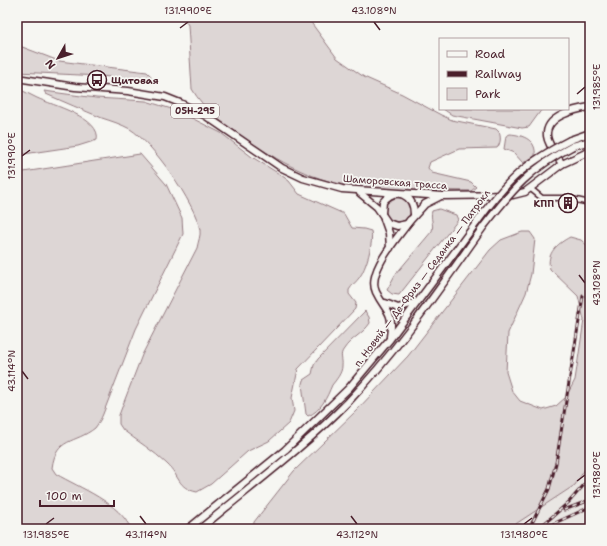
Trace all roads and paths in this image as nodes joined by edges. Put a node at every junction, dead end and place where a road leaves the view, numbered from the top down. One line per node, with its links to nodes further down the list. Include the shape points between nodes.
1 (17, 78): 8 (main road, Шаморовская трасса / 05Н-295, via 165,97 206,116 282,168 324,185)
2 (590, 107): 6 (main road, via 567,113 549,127 548,140)
3 (590, 133): 17 (main road, п. Новый — Де-Фриз — Седанка — Патрокл, bridge, via 543,154 502,188)
4 (590, 141): 20 (main road, п. Новый — Де-Фриз — Седанка — Патрокл, bridge, via 573,146 547,160 526,176 484,226 405,334 348,402 290,456)
5 (590, 151): 6 (main road, 05Н-295)
6 (562, 164): 7 (main road, 05Н-295)
7 (531, 189): 10 (main road, Шаморовская трасса / 05Н-295, via 508,196); 11 (street, via 542,198 567,198)
8 (357, 191): 9 (main road, Шаморовская трасса / 05Н-295); 13 (main road, 05Н-295, via 372,202)
9 (398, 193): 10 (main road, Шаморовская трасса / 05Н-295); 12 (main road, via 411,200); 13 (main road, via 392,194 383,202)
10 (443, 196): 12 (main road, 05Н-295, via 428,201)
11 (590, 203)
12 (414, 214): 14 (main road, 05Н-295)
13 (383, 216): 14 (main road, 05Н-295, via 392,225 397,226 407,224); 15 (main road, 05Н-295, via 389,233)
14 (410, 220): 15 (main road)
15 (390, 248): 16 (main road, via 374,280 375,290)
16 (382, 301): 17 (main road, via 388,306 398,308); 18 (main road, via 391,317)
17 (417, 302): 18 (main road, п. Новый — Де-Фриз — Седанка — Патрокл)
18 (390, 339): 19 (main road, п. Новый — Де-Фриз — Седанка — Патрокл, via 349,388 309,428)
19 (188, 529)
20 (200, 529)

